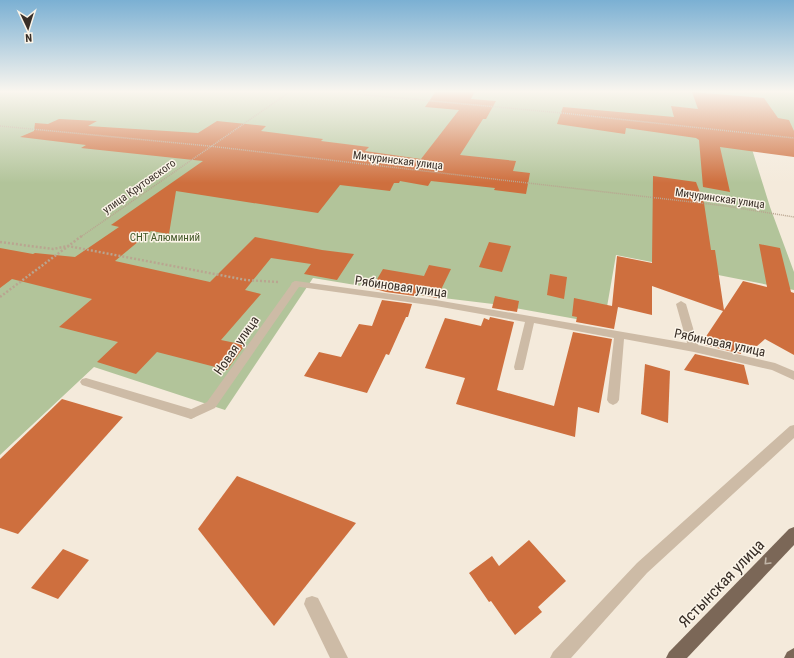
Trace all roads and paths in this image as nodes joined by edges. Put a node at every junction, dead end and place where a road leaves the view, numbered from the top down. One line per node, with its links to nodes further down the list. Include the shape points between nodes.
1 (245, 122): 5 (path, улица Крутовского)
2 (643, 122): 4 (path)
3 (0, 126): 5 (path, Мичуринская улица)
4 (794, 138)
5 (209, 146): 6 (path, Мичуринская улица, via 726,206); 8 (path, улица Крутовского)
6 (794, 218)
7 (0, 242): 8 (path, via 53,249)
8 (68, 246): 9 (path, via 246,280); 10 (path, улица Крутовского)
9 (296, 284): 12 (street, Рябиновая улица, via 436,303); 17 (street, Новая улица, via 211,405 191,414)
10 (0, 297)
11 (681, 304): 14 (street)
12 (530, 320): 13 (street, Рябиновая улица); 15 (street)
13 (619, 334): 14 (street, Рябиновая улица); 18 (street)
14 (694, 348): 16 (street, Рябиновая улица, via 775,367)
15 (519, 367)
16 (794, 376)
17 (86, 382)
18 (613, 400)
19 (794, 430): 23 (street, via 642,568)
20 (794, 534): 24 (main road, Ястынская улица, one-way to 24)
21 (312, 604): 22 (street)
22 (339, 658)
23 (559, 658)
24 (675, 658)

